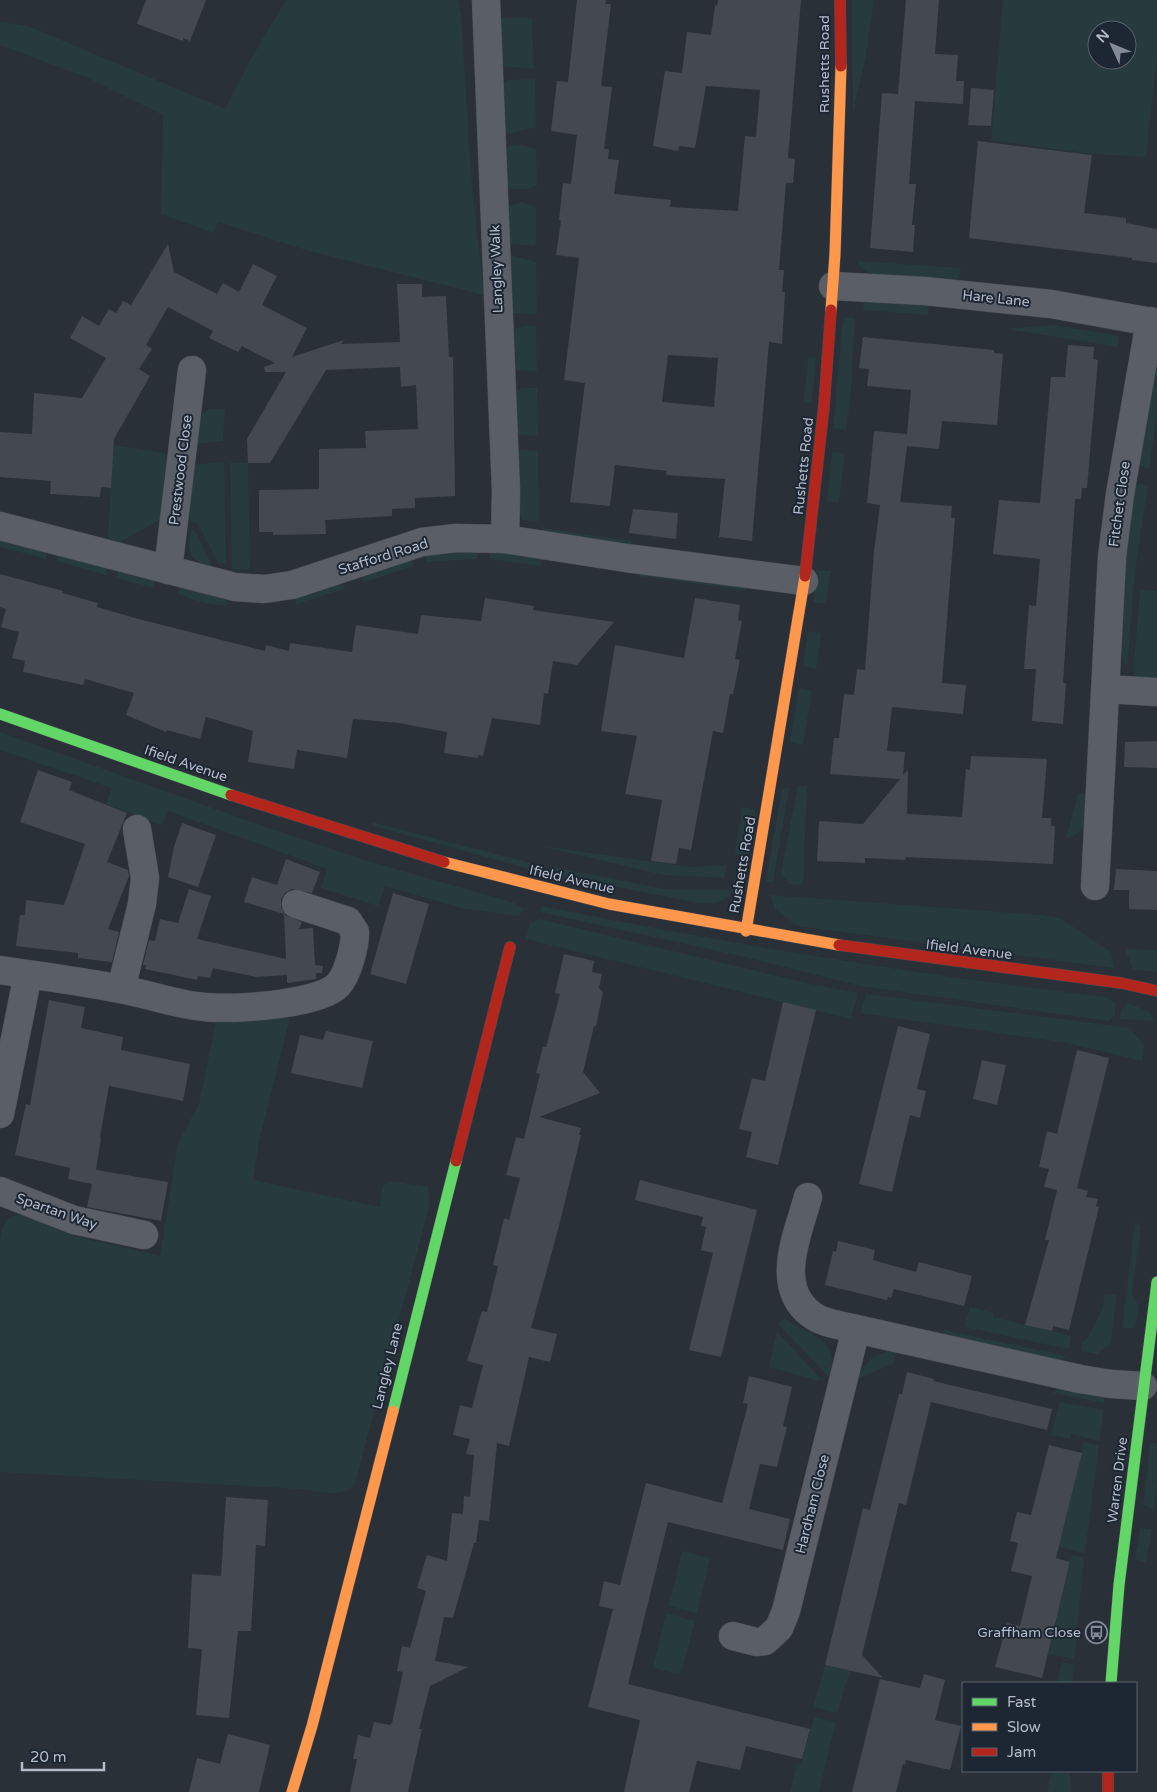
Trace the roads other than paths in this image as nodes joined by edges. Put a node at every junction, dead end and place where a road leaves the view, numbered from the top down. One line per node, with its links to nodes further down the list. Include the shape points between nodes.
1 (486, 0): 7 (street, Langley Walk, via 506,491)
2 (840, 0): 3 (street, Rushetts Road, via 841,78)
3 (833, 286): 4 (street, Hare Lane, via 925,291 1051,304); 9 (street, Rushetts Road, via 824,406)
4 (1154, 322): 10 (street, Fitchet Close, via 1120,494 1112,558)
5 (192, 370): 8 (street, Prestwood Close)
6 (0, 526): 8 (street, Stafford Road)
7 (505, 539): 8 (street, Stafford Road, via 456,538 422,542 292,586 264,589 235,587); 9 (street, Stafford Road)
8 (168, 570)
9 (804, 581): 16 (street, Rushetts Road)
10 (1105, 689): 11 (street); 14 (street, Fitchet Close)
11 (1157, 692)
12 (0, 714): 16 (street, Ifield Avenue, via 389,846 538,887)
13 (137, 829): 20 (street, via 144,887)
14 (1094, 886)
15 (296, 904): 20 (street, via 340,917 353,925 355,938 343,977 329,991 304,1000 227,1009 185,1004)
16 (746, 931): 21 (street, Ifield Avenue, via 1121,983)
17 (510, 947): 32 (street, Langley Lane, via 312,1726)
18 (0, 970): 19 (street)
19 (28, 974): 20 (street); 22 (street)
20 (120, 989)
21 (1157, 991)
22 (0, 1114)
23 (0, 1191): 25 (street, Spartan Way, via 74,1220)
24 (808, 1197): 27 (street, via 791,1260 789,1276 793,1291 812,1316)
25 (144, 1235)
26 (1157, 1282): 28 (street, Warren Drive)
27 (856, 1329): 28 (street, via 1080,1379); 29 (street, Hardham Close, via 786,1611 779,1628 765,1642)
28 (1143, 1386): 30 (street, Warren Drive)
29 (734, 1636)
30 (1110, 1682)
31 (1108, 1772): 33 (street)
32 (292, 1792)
33 (1108, 1792)

